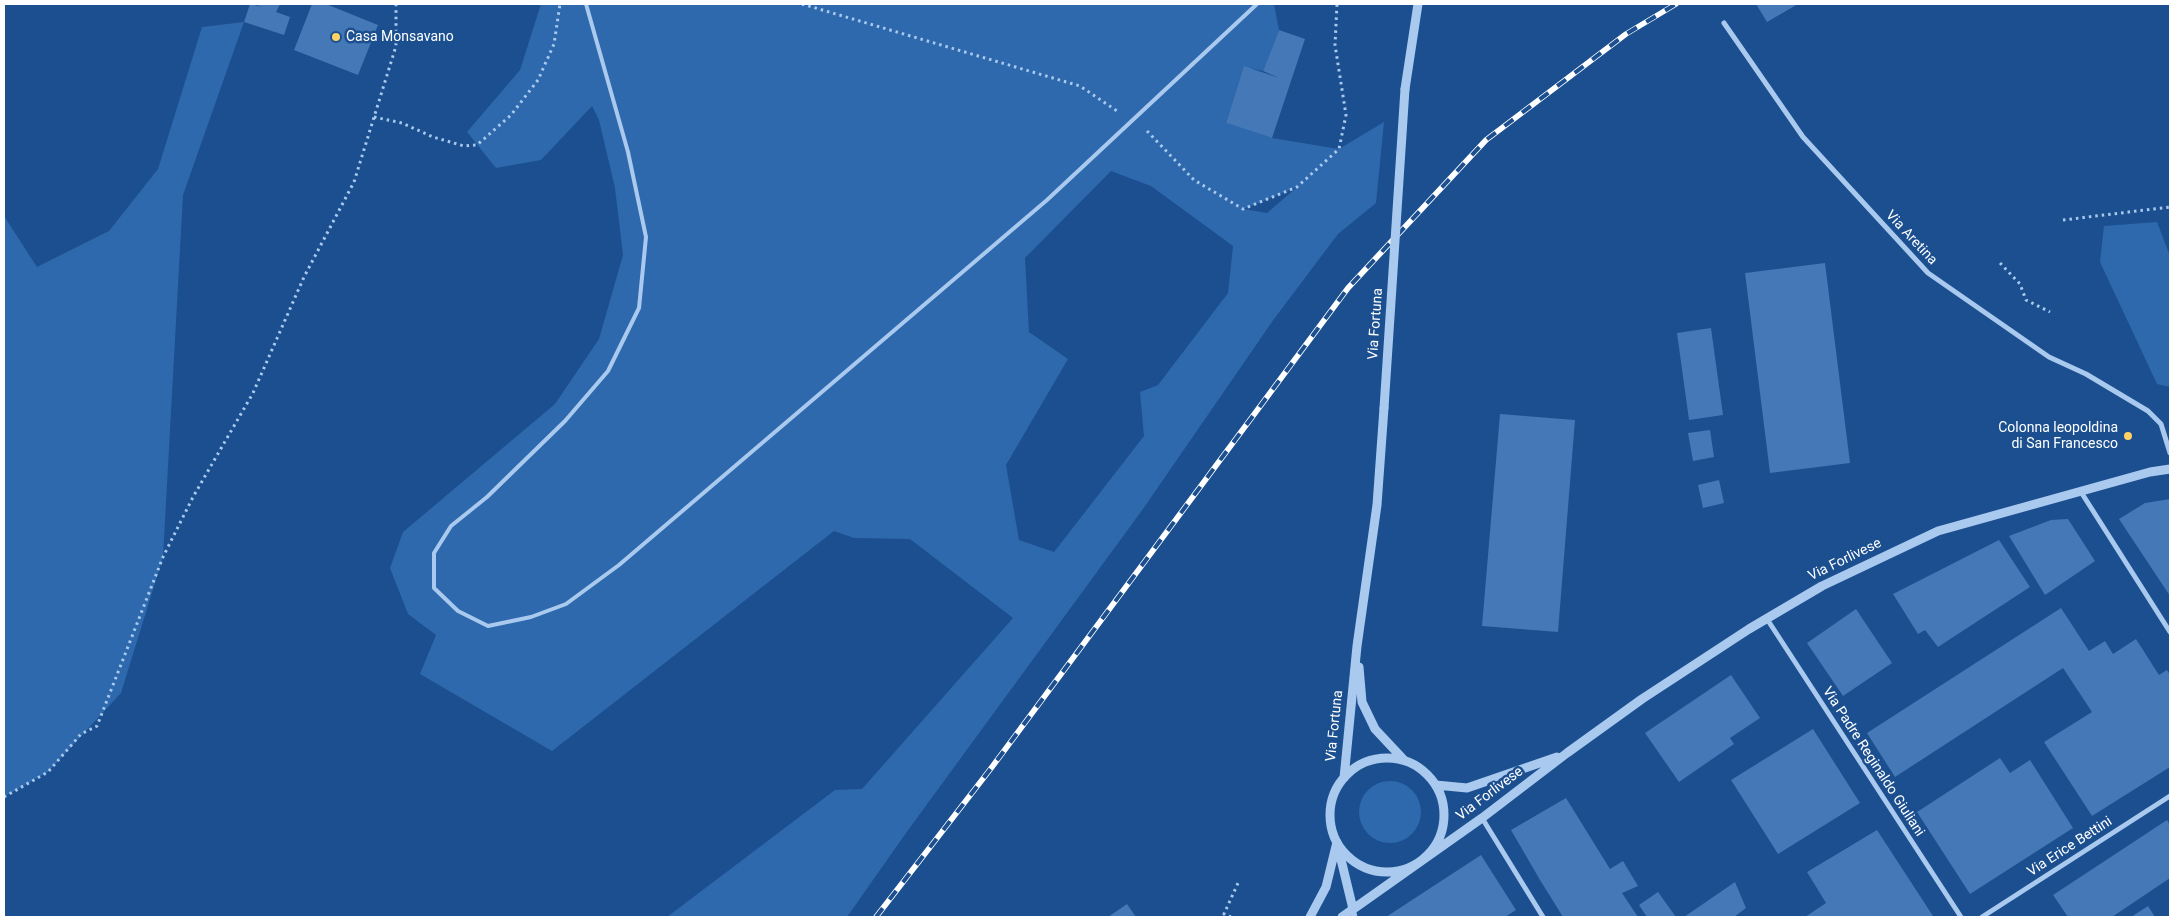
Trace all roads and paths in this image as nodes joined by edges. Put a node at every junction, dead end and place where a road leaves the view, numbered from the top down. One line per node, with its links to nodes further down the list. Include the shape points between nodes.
1 (396, 4): 7 (path, via 396,46)
2 (560, 4): 7 (path, via 554,44 538,80 511,115 477,145 464,146 402,123)
3 (586, 4): 4 (lane, via 628,152 646,237 639,308 608,371 558,428 487,497 451,526 434,553 434,588 458,611 488,626 530,617 566,604 619,565 1047,200)
4 (1257, 4)
5 (1418, 4): 17 (street, Via Fortuna, bridge, via 1405,89 1378,505)
6 (1724, 23): 12 (street, Via Aretina, via 1803,137 1928,273 2049,357 2086,374 2148,411 2161,424)
7 (374, 117): 23 (path, via 354,182 304,277 253,392 163,557 97,726 80,734 48,772)
8 (2170, 207): 9 (path)
9 (2063, 220)
10 (2000, 262): 11 (path, via 2020,284 2026,300)
11 (2050, 312)
12 (2170, 453)
13 (2170, 469): 14 (street, Via Forlivese)
14 (2081, 492): 15 (street, Via Forlivese, via 1938,531 1822,586); 16 (street)
15 (1767, 619): 18 (street, Via Forlivese); 33 (street, Via Padre Reginaldo Giuliani)
16 (2170, 632)
17 (1357, 646): 19 (street, Via Fortuna, via 1362,702 1375,729); 20 (street, Via Fortuna)
18 (1567, 753): 21 (street, Via Forlivese, via 1467,788); 24 (street, Via Forlivese)
19 (1405, 761): 20 (street, Via Forlivese, via 1385,758 1365,763); 21 (street, Via Forlivese, via 1423,770)
20 (1344, 778): 25 (street, Via Forlivese, via 1333,797 1330,822)
21 (1436, 785): 26 (street, Via Forlivese, via 1443,803 1444,822 1439,841)
22 (2170, 796): 34 (street, Via Erice Bettini)
23 (4, 797)
24 (1482, 818): 26 (street, Via Forlivese); 32 (street)
25 (1336, 842): 26 (street, Via Forlivese, via 1344,854 1365,868 1386,873 1409,869); 28 (street); 30 (street, Via Forlivese, via 1326,887)
26 (1429, 855): 28 (street, Via Forlivese)
27 (1238, 883): 29 (path, via 1224,914)
28 (1354, 913): 31 (street, Via Forlivese)
29 (1231, 917)
30 (1310, 917)
31 (1342, 917)
32 (1543, 917)
33 (1961, 917)
34 (1982, 917)

